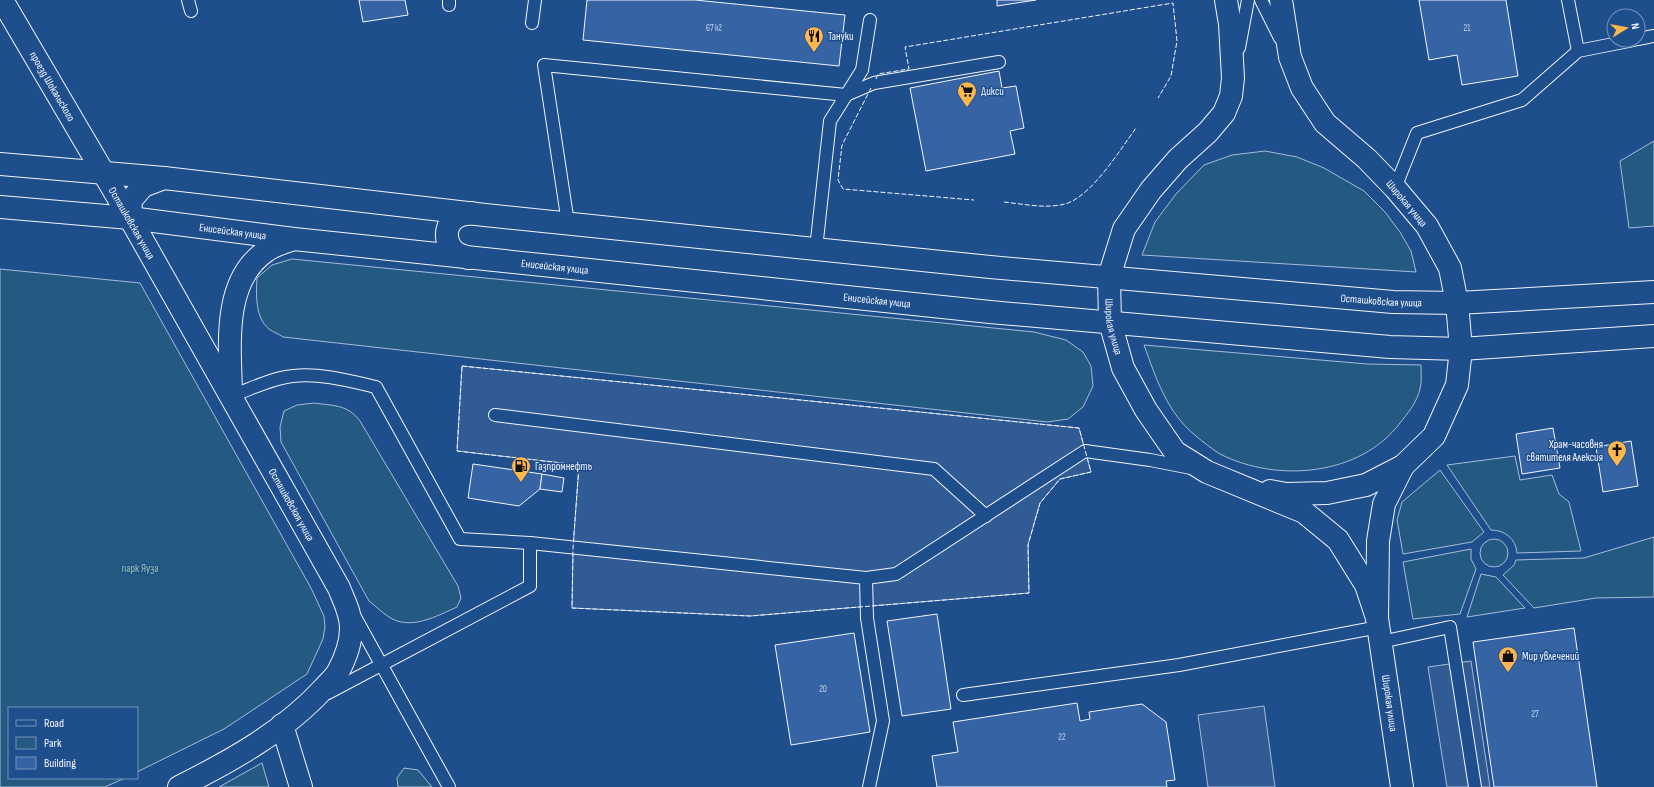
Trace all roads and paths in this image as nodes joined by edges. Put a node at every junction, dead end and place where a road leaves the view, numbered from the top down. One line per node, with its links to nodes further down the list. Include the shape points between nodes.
1 (2, 0): 17 (main road, проезд Шокальского)
2 (535, 0): 9 (lane)
3 (1226, 0): 14 (main road, Широкая улица)
4 (1248, 0): 14 (lane, Широкая улица)
5 (1261, 0): 12 (lane)
6 (1281, 0): 12 (main road, Широкая улица)
7 (1568, 0): 11 (lane)
8 (870, 20): 15 (lane, via 862,70)
9 (532, 23)
10 (1606, 46): 11 (lane)
11 (1578, 51): 19 (lane, via 1522,100 1417,133)
12 (1290, 57): 19 (main road, Широкая улица, via 1302,88 1325,123 1367,159)
13 (999, 62): 15 (lane, via 874,83)
14 (1233, 78): 27 (main road, Широкая улица, via 1231,96 1224,113 1151,190 1124,229)
15 (846, 95): 23 (lane, via 544,65); 25 (lane, via 830,121)
16 (0, 164): 17 (main road)
17 (103, 173): 18 (main road); 22 (main road, Осташковская улица)
18 (164, 178): 21 (main road); 22 (main road, via 142,186 130,200)
19 (1395, 188): 29 (main road, Широкая улица, via 1427,226 1450,268)
20 (0, 207): 22 (main road, Енисейская улица)
21 (472, 213): 23 (main road); 26 (main road, via 460,215 451,222 447,230 447,242 454,252)
22 (130, 218): 24 (main road, Енисейская улица); 33 (main road, Осташковская улица)
23 (568, 223): 25 (main road)
24 (294, 239): 26 (main road, Енисейская улица); 33 (main road, via 267,250 247,268 236,290 230,339)
25 (816, 249): 27 (main road)
26 (468, 258): 30 (main road, Енисейская улица, via 1029,316)
27 (1109, 277): 29 (main road, Осташковская улица, via 1393,302); 30 (main road, Широкая улица)
28 (1654, 292): 29 (main road, Осташковская улица)
29 (1457, 303): 32 (main road, Широкая улица)
30 (1110, 322): 32 (main road, via 1390,346); 36 (main road, Широкая улица, via 1123,368 1146,410 1175,452)
31 (1654, 336): 32 (main road)
32 (1461, 349): 35 (main road, Широкая улица, via 1457,385 1434,436)
33 (232, 396): 39 (lane, via 293,376 348,380 376,387 460,539); 41 (main road, Осташковская улица)
34 (495, 416): 38 (lane, via 934,469)
35 (1403, 466): 37 (main road, via 1366,484 1327,493 1286,494); 42 (main road, via 1384,504 1378,541)
36 (1207, 472): 37 (main road, Широкая улица); 38 (lane, via 1150,460 1085,452)
37 (1243, 487): 42 (main road, via 1304,512 1338,540 1366,585)
38 (986, 516): 40 (lane, via 896,574)
39 (530, 543): 40 (lane); 43 (lane, via 530,586)
40 (866, 578): 50 (lane, via 868,618 883,721)
41 (338, 588): 43 (lane); 45 (main road, Осташковская улица, via 349,613 351,629 348,649 338,673)
42 (1379, 629): 44 (lane, via 1179,665); 51 (main road, Широкая улица); 52 (lane, via 1450,627)
43 (381, 665): 45 (lane); 49 (lane)
44 (963, 695)
45 (313, 701): 46 (main road, Осташковская улица)
46 (282, 725): 47 (main road, Осташковская улица, via 234,758); 48 (main road)
47 (179, 787)
48 (302, 787)
49 (449, 787)
50 (869, 787)
51 (1402, 787)
52 (1476, 787)

